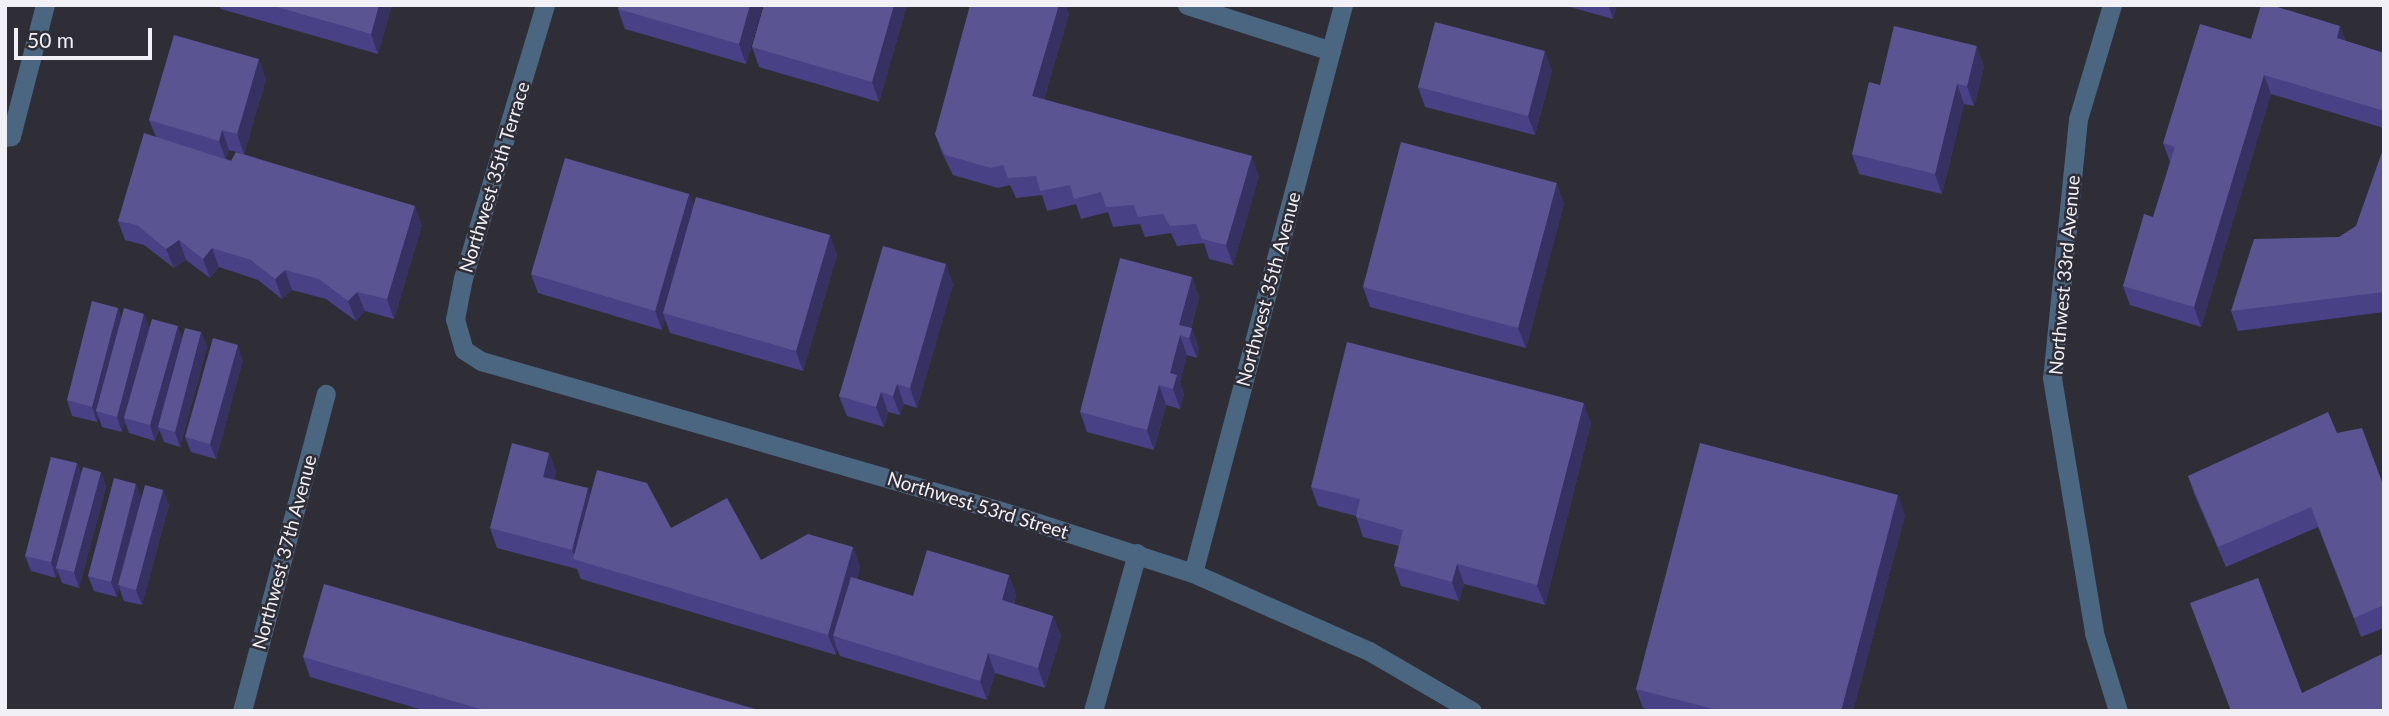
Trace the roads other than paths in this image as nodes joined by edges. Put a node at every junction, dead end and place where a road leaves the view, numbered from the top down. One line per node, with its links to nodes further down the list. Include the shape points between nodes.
1 (45, 5): 7 (street)
2 (545, 5): 8 (street, Northwest 35th Terrace, via 463,278 455,319)
3 (1187, 5): 6 (street)
4 (1343, 5): 6 (street, Northwest 35th Avenue)
5 (2112, 5): 15 (street, Northwest 33rd Avenue, via 2078,119 2052,377 2094,633)
6 (1331, 51): 11 (street, Northwest 35th Avenue)
7 (8, 137)
8 (464, 349): 10 (street, Northwest 53rd Street, via 481,360)
9 (326, 394): 12 (street, Northwest 37th Avenue)
10 (1137, 553): 11 (street, Northwest 53rd Street); 13 (street)
11 (1194, 573): 14 (street, Northwest 53rd Street, via 1369,651)
12 (242, 711)
13 (1093, 711)
14 (1472, 711)
15 (2118, 711)

